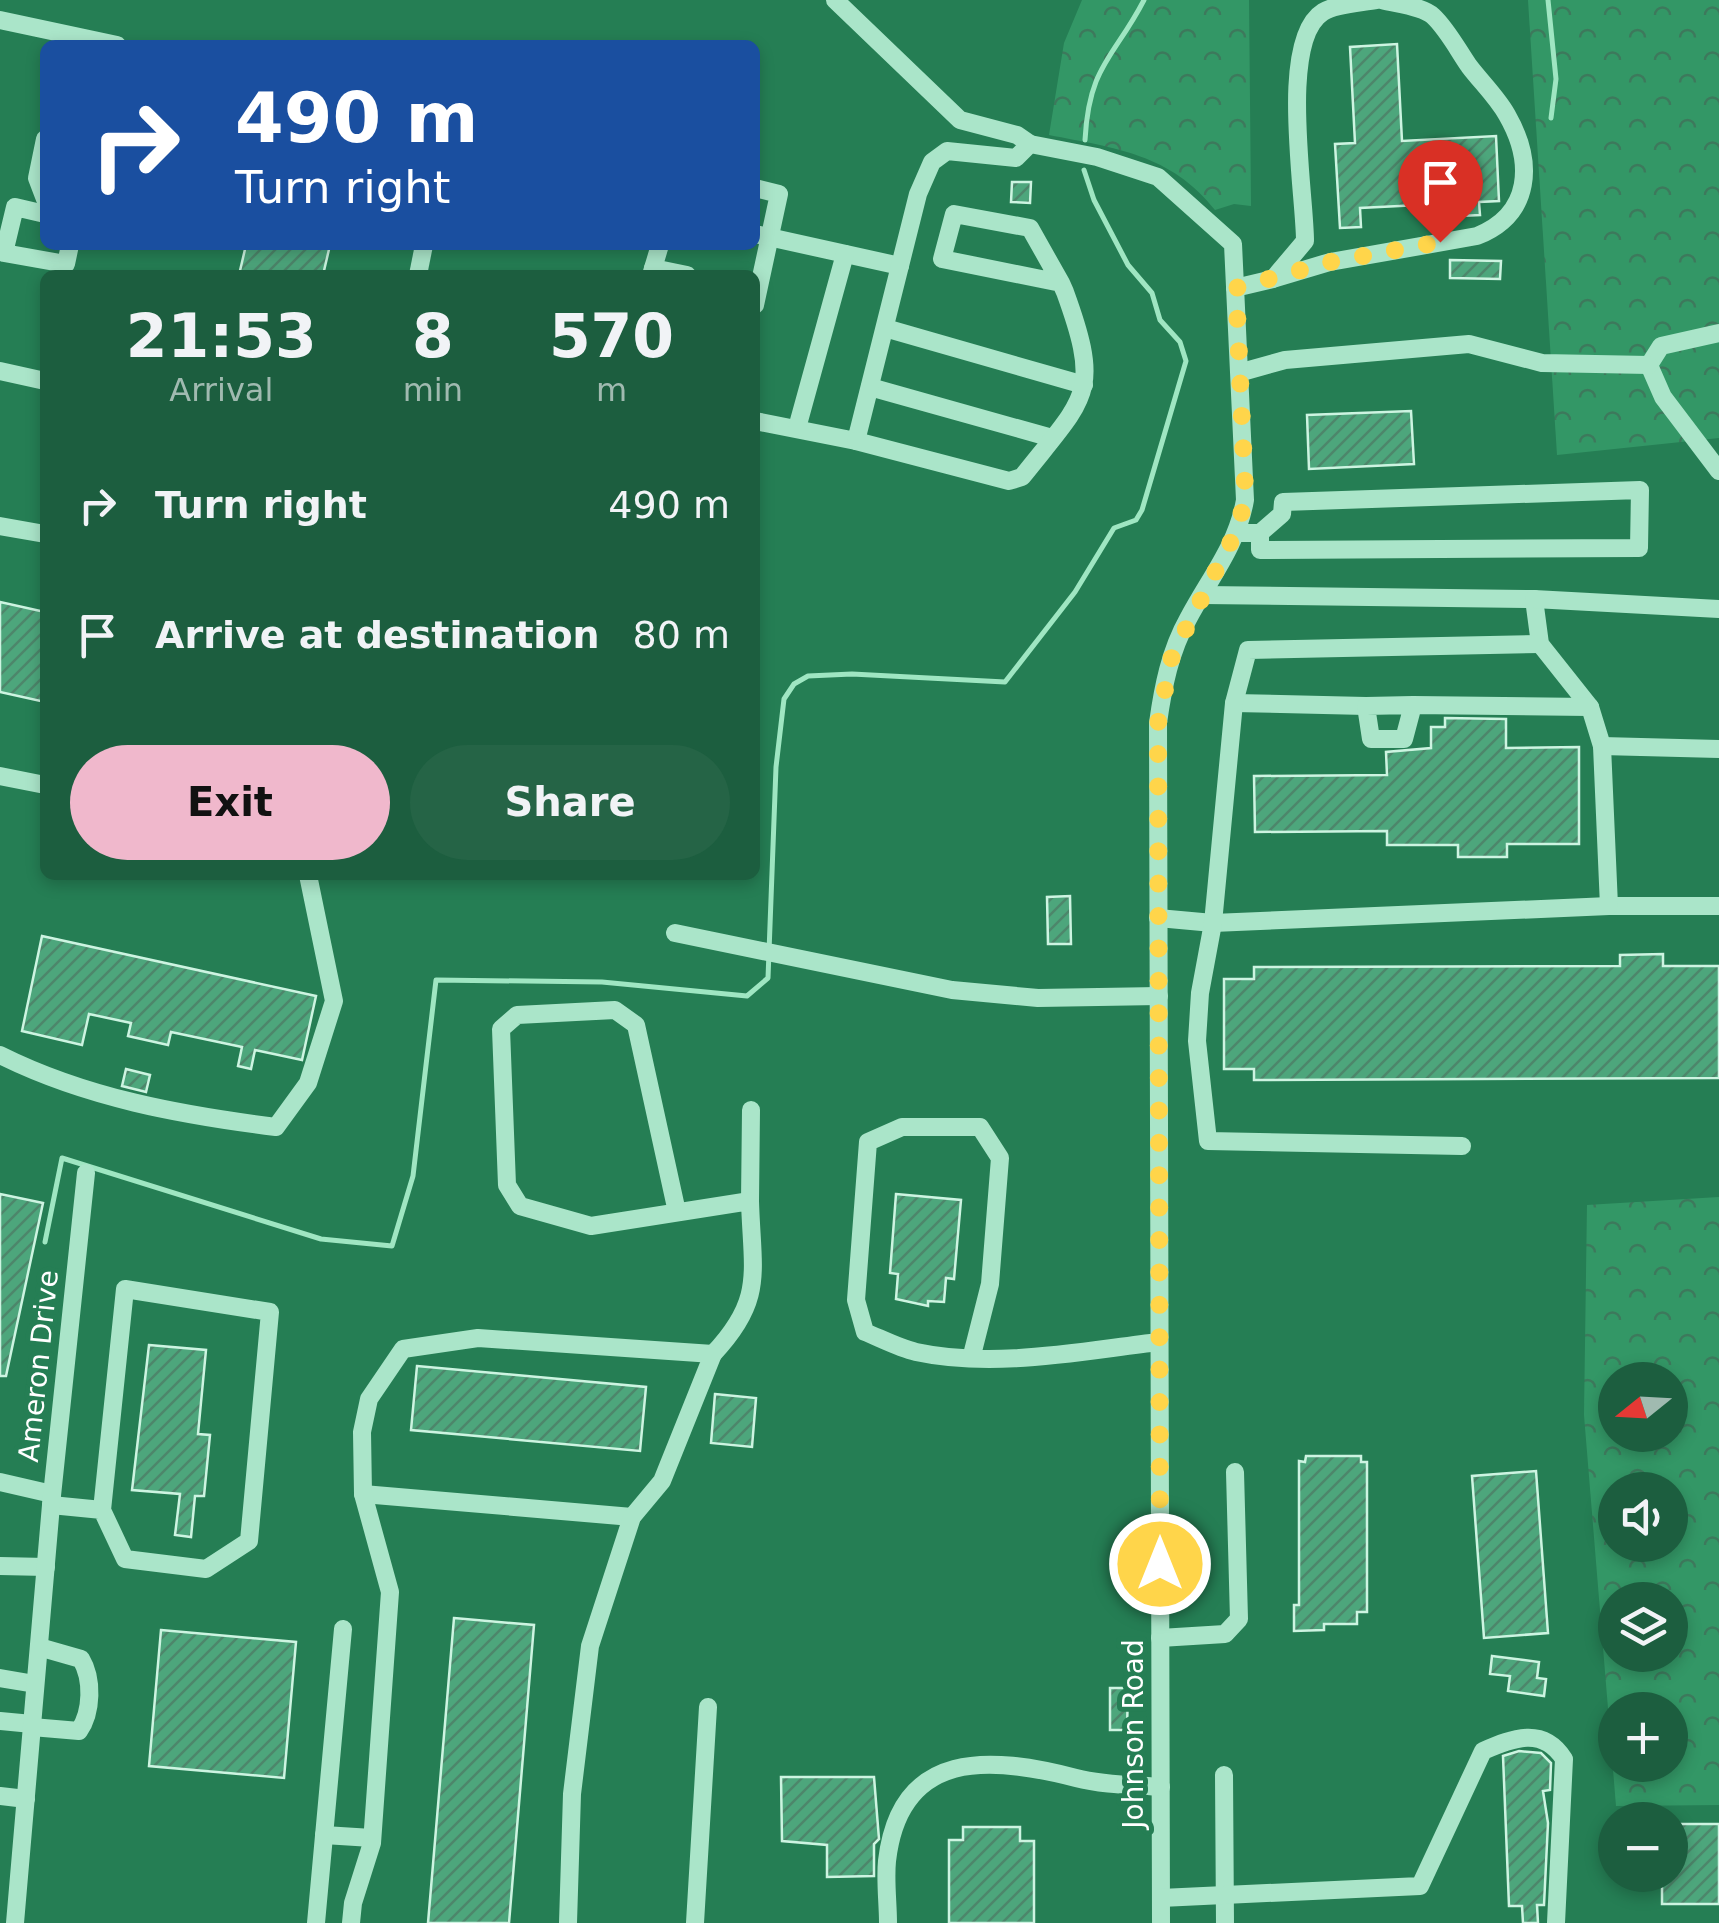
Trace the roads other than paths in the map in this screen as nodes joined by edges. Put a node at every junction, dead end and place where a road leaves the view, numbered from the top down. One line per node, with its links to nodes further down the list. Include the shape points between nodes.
1 (835, 0): 5 (street, via 960,120)
2 (1379, 0): 13 (street, via 1323,12 1303,35 1296,144 1305,241); 13 (street, via 1430,13 1506,112 1522,166 1519,202 1499,227 1477,236 1330,262)
3 (0, 20): 4 (street)
4 (92, 40)
5 (1030, 144): 11 (street, via 1016,158 948,151 932,162); 15 (street, Johnson Road, via 1158,178 1234,244)
6 (760, 189): 8 (street, via 779,194)
7 (40, 213): 9 (street, via 15,206 4,252 66,264)
8 (762, 236): 10 (street); 12 (street)
9 (69, 250)
10 (844, 254): 11 (street); 25 (street)
11 (900, 266): 16 (street)
12 (759, 270)
13 (1274, 279): 15 (street)
14 (1061, 283): 14 (street, via 1030,228 954,214 942,259); 22 (street, via 1086,348)
15 (1236, 288): 20 (street, Johnson Road)
16 (885, 328): 22 (street); 23 (street)
17 (1719, 333): 18 (street, via 1660,346)
18 (1649, 365): 20 (street, via 1542,363 1470,344 1285,360); 28 (street, via 1662,397)
19 (0, 370): 21 (street)
20 (1242, 372): 31 (street, Johnson Road, via 1245,488)
21 (40, 379)
22 (1084, 385): 26 (street, via 1079,404)
23 (870, 387): 26 (street); 27 (street)
24 (760, 422): 25 (street)
25 (796, 428): 27 (street)
26 (1052, 438): 27 (street, via 1022,477 1010,481)
27 (856, 441)
28 (1719, 471)
29 (0, 526): 30 (street)
30 (40, 533)
31 (1237, 533): 32 (street); 33 (street, Johnson Road)
32 (1260, 533): 32 (street, via 1260,550 1639,548 1640,490 1283,502 1282,514)
33 (1203, 595): 34 (street); 48 (street, Johnson Road, via 1172,656 1158,723)
34 (1534, 599): 35 (street); 36 (street)
35 (1719, 609)
36 (1540, 644): 37 (street, via 1248,650); 40 (street)
37 (1234, 704): 39 (street); 49 (street)
38 (1413, 705): 39 (street); 39 (street, via 1404,740 1371,738); 40 (street)
39 (1366, 706)
40 (1590, 707): 41 (street)
41 (1602, 746): 42 (street); 46 (street)
42 (1719, 749)
43 (0, 776): 44 (street)
44 (40, 785)
45 (309, 880): 52 (street, via 334,1001 308,1083 276,1127 194,1117 52,1081)
46 (1609, 906): 47 (street); 49 (street)
47 (1719, 906)
48 (1158, 918): 49 (street); 51 (street, Johnson Road)
49 (1213, 923): 54 (street, via 1196,1040 1208,1141)
50 (674, 934): 51 (street, via 952,990 1038,998)
51 (1159, 996): 58 (street, Johnson Road)
52 (0, 1055)
53 (750, 1110): 56 (street)
54 (1462, 1146)
55 (86, 1173): 64 (street, Ameron Drive)
56 (750, 1201): 57 (street); 59 (street, via 752,1291 742,1323)
57 (677, 1212): 57 (street, via 591,1226 520,1206 507,1185 501,1029 517,1015 616,1010 636,1026)
58 (1160, 1342): 60 (street, via 1016,1358); 70 (street, Johnson Road)
59 (713, 1354): 63 (street, via 478,1338 403,1349 369,1399); 66 (street, via 662,1481)
60 (972, 1356): 60 (street, via 916,1352 865,1332 856,1300 868,1142 902,1128 980,1127 1000,1158 990,1284)
61 (1235, 1472): 70 (street, via 1239,1619 1225,1634)
62 (0, 1482): 64 (street)
63 (363, 1494): 66 (street); 82 (street, via 390,1592)
64 (52, 1499): 65 (street); 68 (street, Ameron Drive)
65 (102, 1510): 65 (street, via 125,1289 270,1312 249,1541 206,1568 125,1559)
66 (632, 1517): 90 (street, via 590,1646 572,1794)
67 (0, 1566): 68 (street)
68 (46, 1567): 71 (street, Ameron Drive)
69 (343, 1629): 81 (street)
70 (1160, 1638): 78 (street, Johnson Road)
71 (39, 1647): 73 (street, Ameron Drive); 76 (street, via 82,1658 89,1672 87,1719 79,1731)
72 (0, 1678): 73 (street)
73 (36, 1684): 76 (street, Ameron Drive)
74 (708, 1707): 91 (street)
75 (0, 1721): 76 (street)
76 (32, 1726): 80 (street, Ameron Drive)
77 (1224, 1775): 85 (street)
78 (1160, 1787): 86 (street, Johnson Road); 92 (street, via 1006,1762 931,1775 915,1786 887,1860)
79 (0, 1796): 80 (street)
80 (26, 1799): 84 (street, Ameron Drive)
81 (324, 1835): 82 (street); 88 (street)
82 (372, 1838): 89 (street)
83 (0, 1857): 84 (street)
84 (20, 1858): 87 (street, Ameron Drive)
85 (1225, 1894): 86 (street); 94 (street); 95 (street, via 1420,1886 1484,1752 1516,1737 1539,1738 1555,1744 1564,1759)
86 (1161, 1898): 93 (street, Johnson Road)
87 (10, 1918)
88 (316, 1923)
89 (351, 1923)
90 (568, 1923)
91 (696, 1923)
92 (888, 1923)
93 (1161, 1923)
94 (1225, 1923)
95 (1556, 1923)

